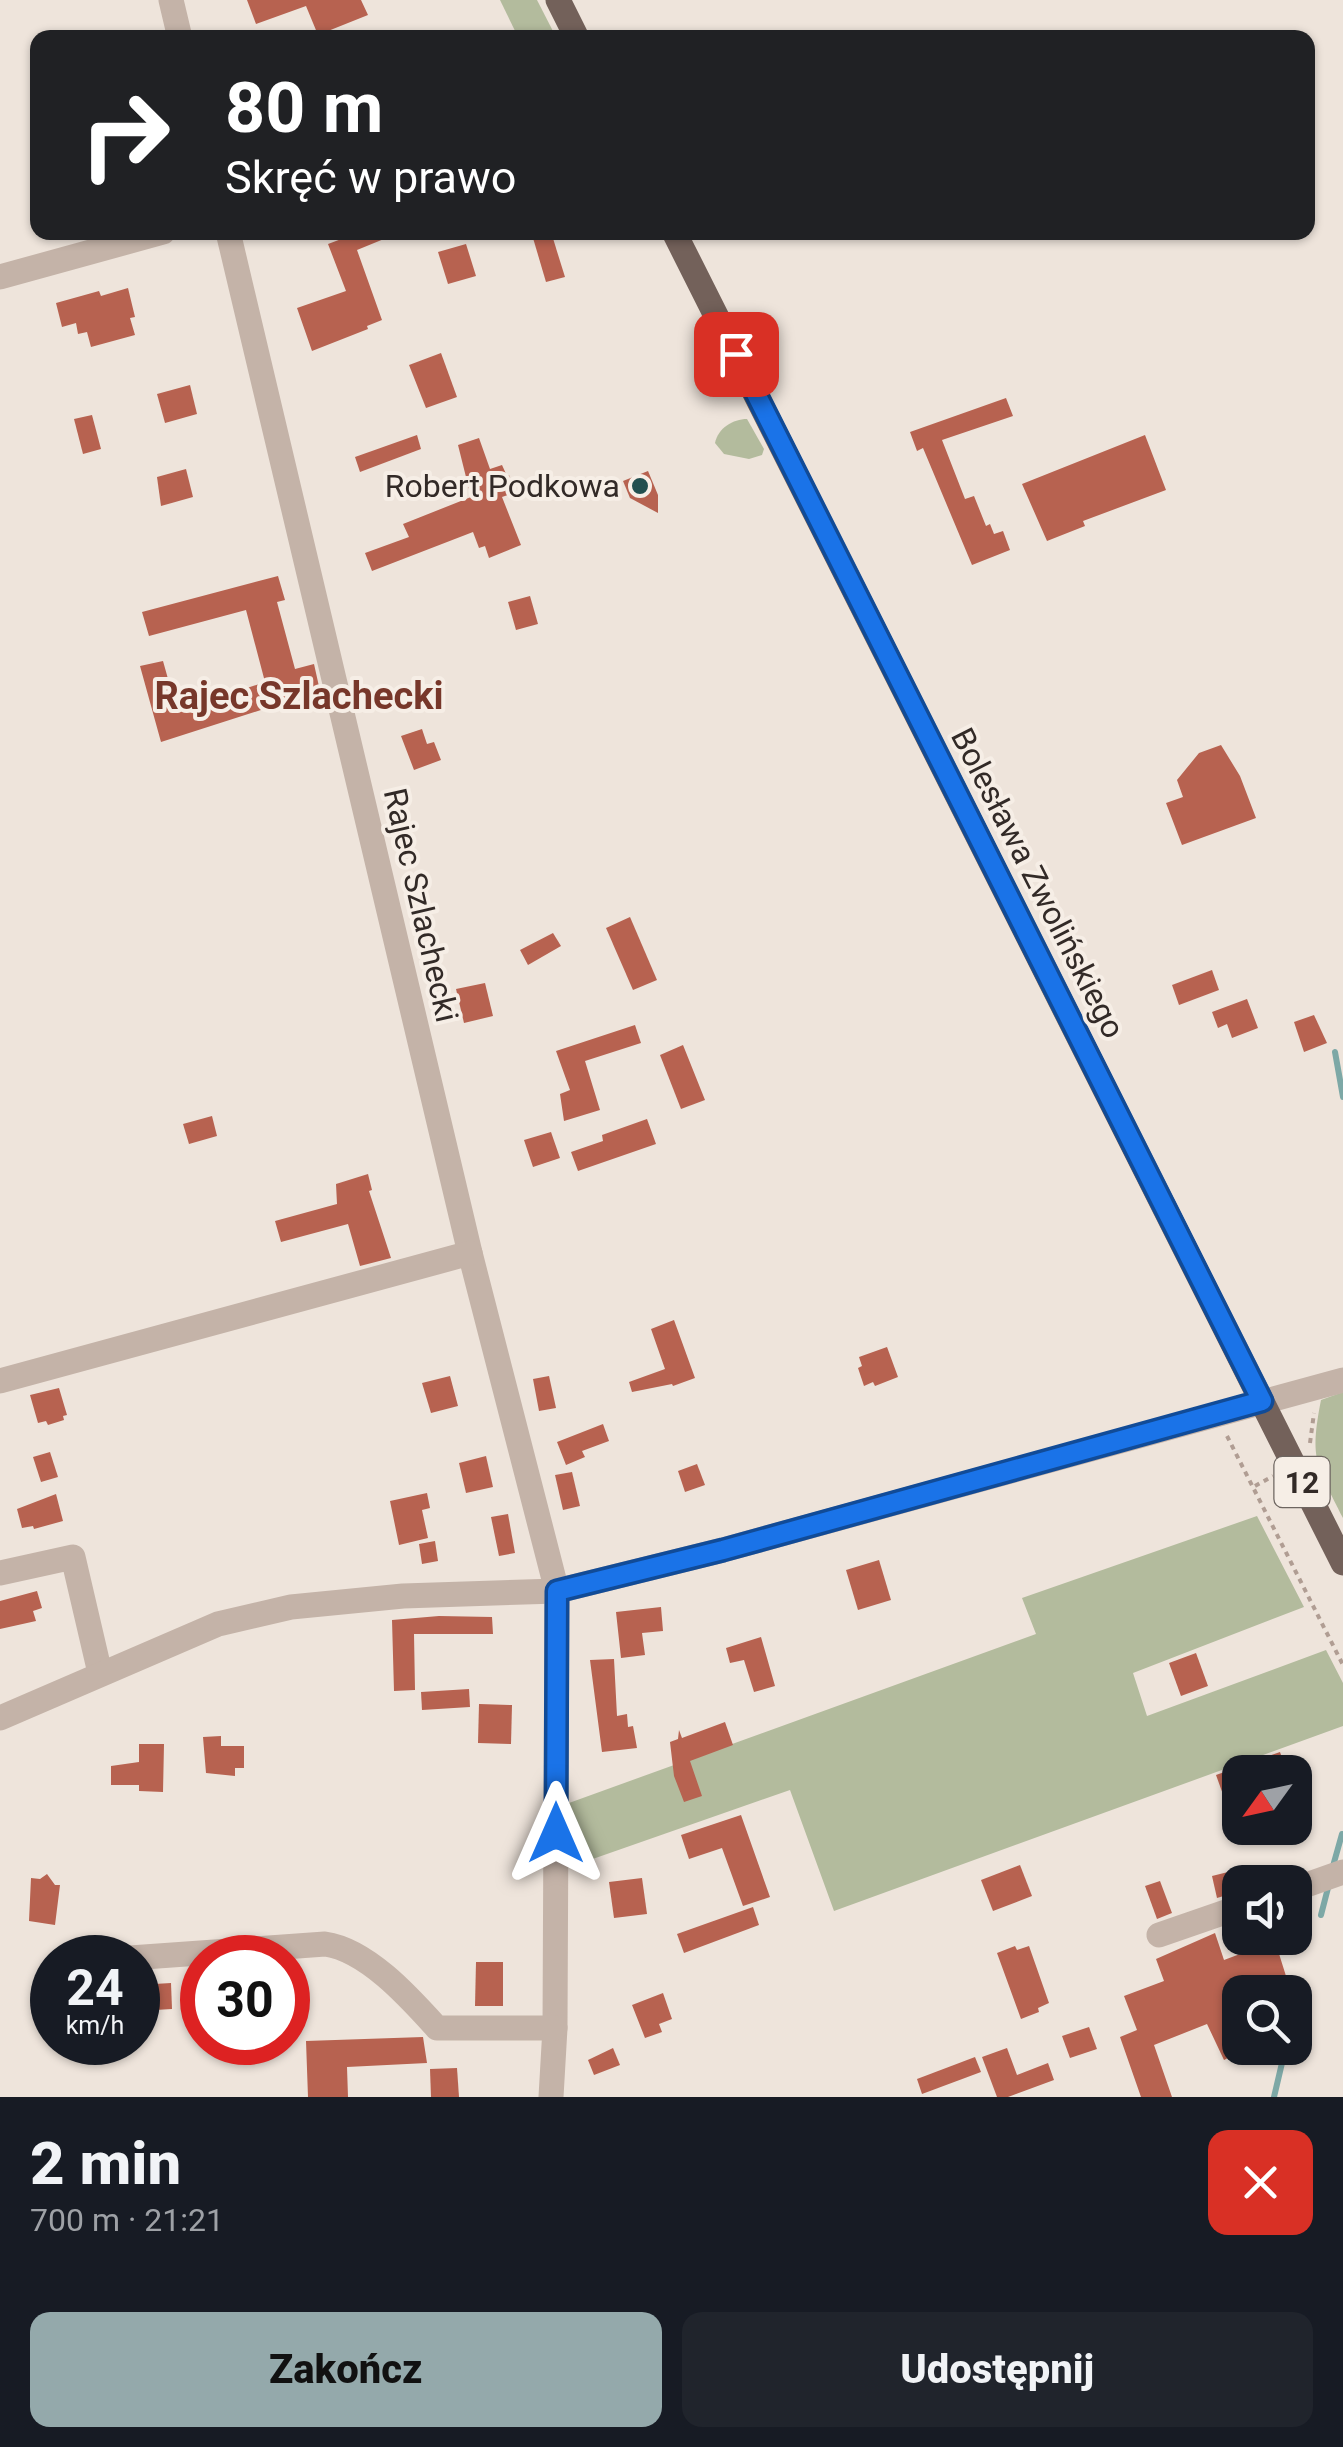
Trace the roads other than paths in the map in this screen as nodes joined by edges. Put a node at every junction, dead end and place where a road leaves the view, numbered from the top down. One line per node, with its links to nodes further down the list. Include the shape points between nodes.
1 (171, 0): 3 (street)
2 (558, 0): 4 (main road)
3 (178, 30)
4 (573, 30)
5 (135, 240): 8 (street)
6 (230, 240): 9 (street, Rajec Szlachecki)
7 (678, 240): 12 (main road, Bolesława Zwolińskiego / 12)
8 (0, 278)
9 (470, 1253): 11 (street); 15 (street, Rajec Szlachecki)
10 (1343, 1380): 12 (street)
11 (0, 1381)
12 (1262, 1401): 13 (main road, Bolesława Zwolińskiego / 12); 15 (street)
13 (1343, 1563)
14 (0, 1573): 16 (street, via 73,1557)
15 (557, 1591): 16 (street, via 291,1607 218,1624); 23 (street, Rajec Szlachecki)
16 (100, 1673): 17 (street)
17 (0, 1718)
18 (1343, 1872): 19 (street)
19 (1312, 1883)
20 (1222, 1913): 21 (street)
21 (1159, 1935)
22 (160, 1956): 23 (street, via 344,1947 437,2028)
23 (555, 2028): 24 (street, Rajec Szlachecki)
24 (550, 2097)

